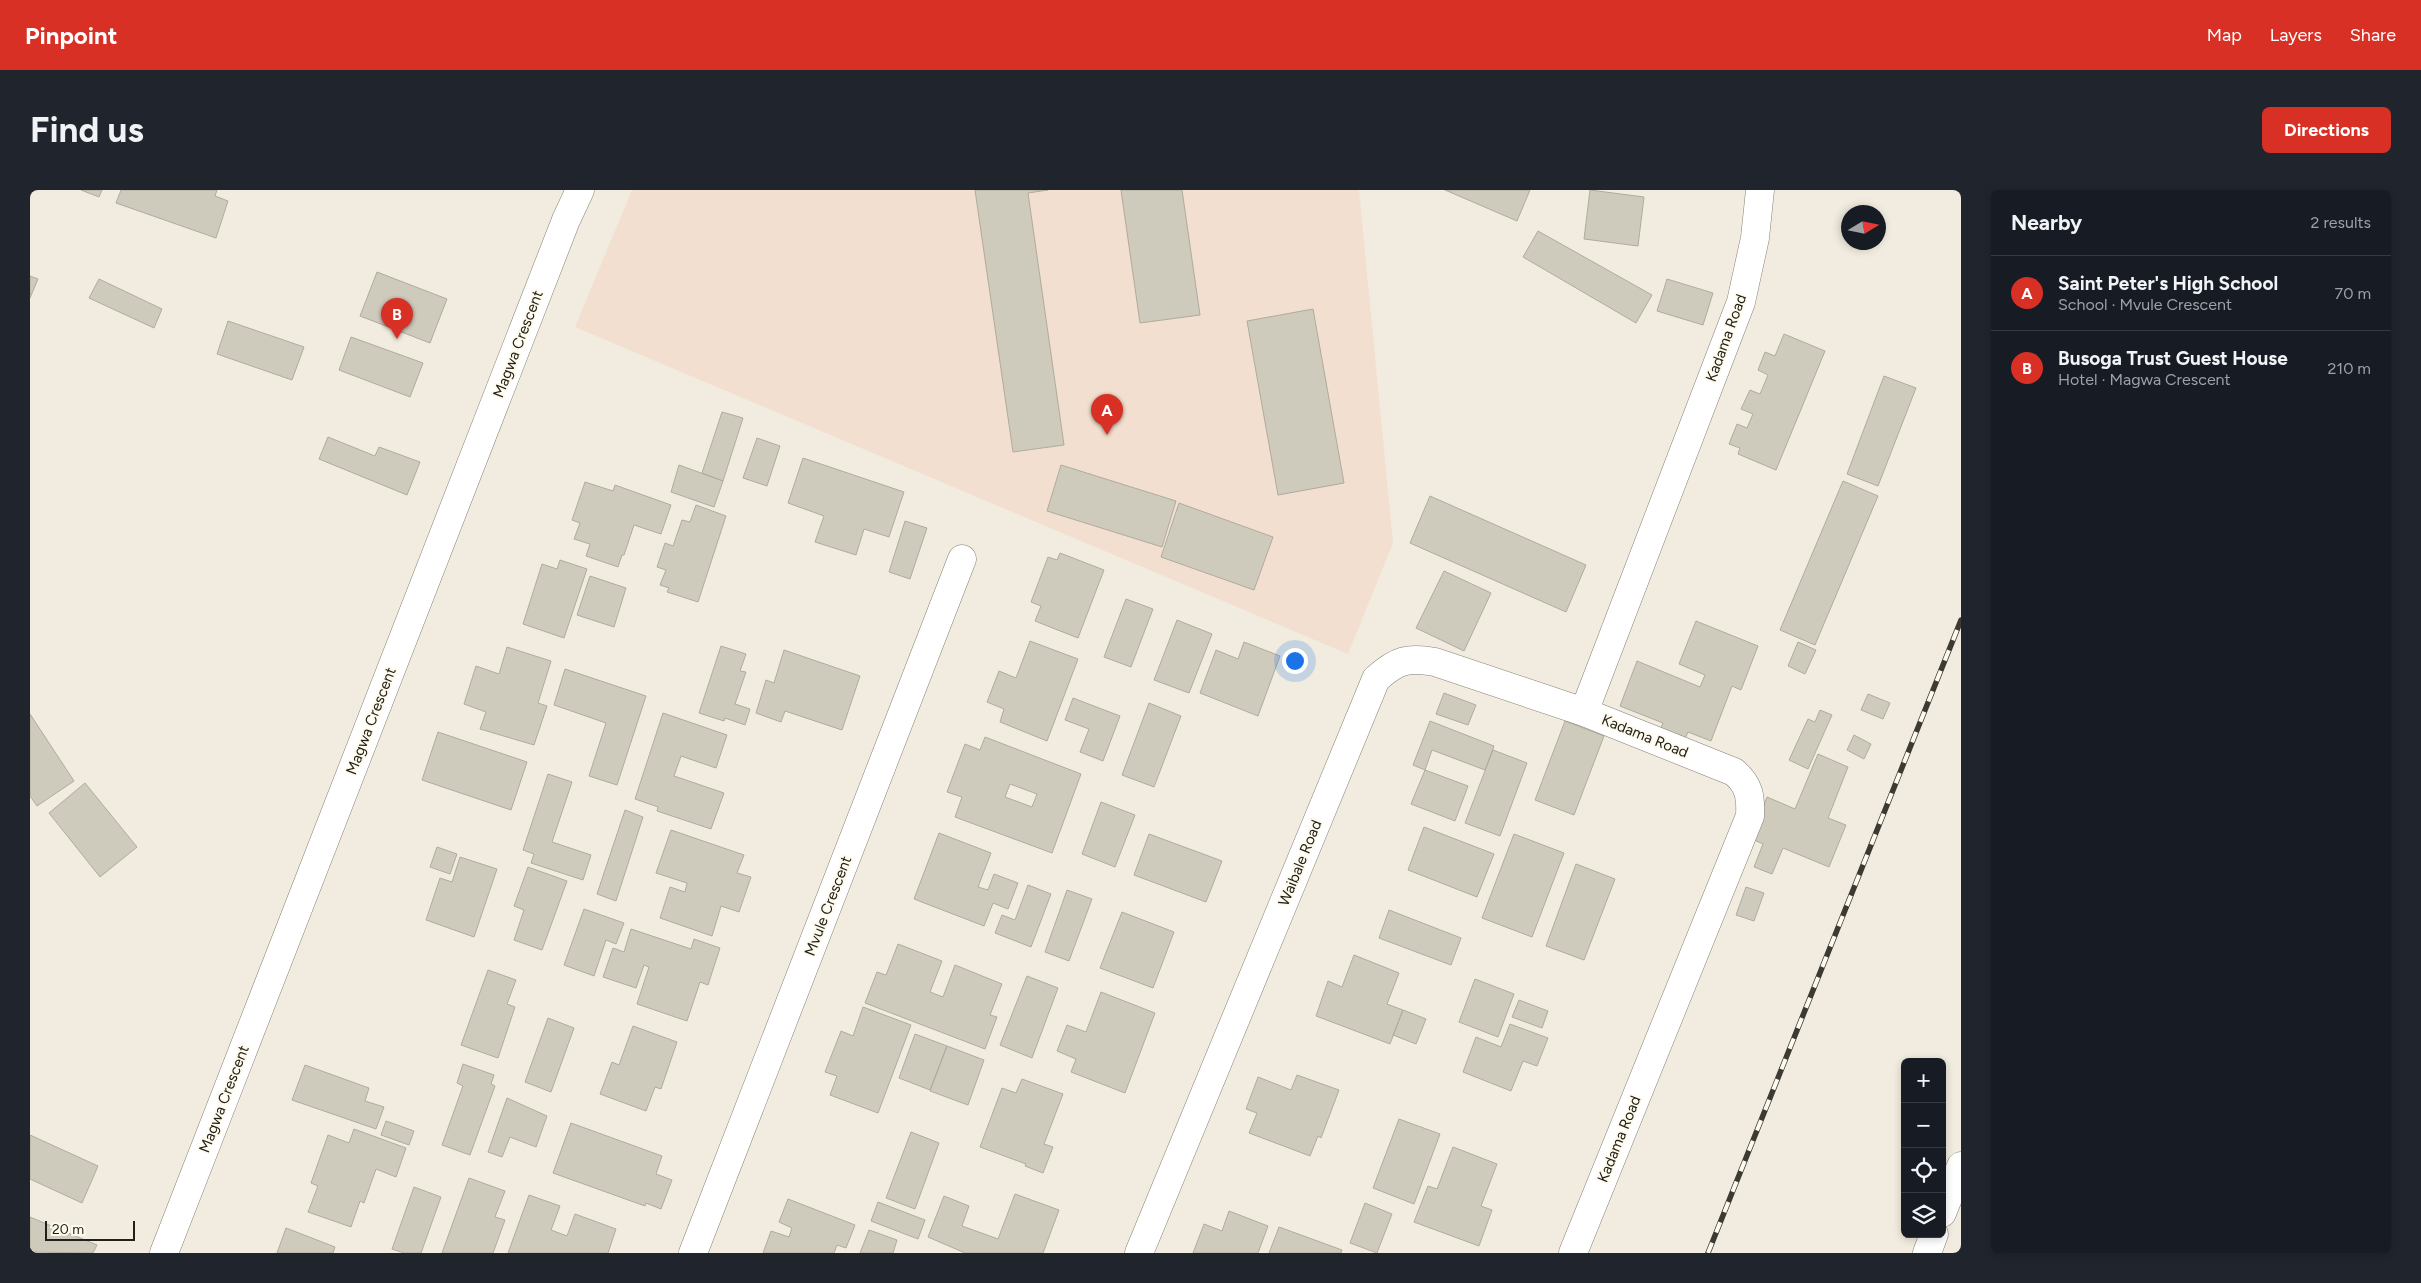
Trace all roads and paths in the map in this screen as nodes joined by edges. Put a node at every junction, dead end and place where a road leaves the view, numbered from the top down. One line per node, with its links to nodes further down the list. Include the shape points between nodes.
1 (580, 190): 8 (main road, Magwa Crescent)
2 (1760, 190): 4 (main road, Kadama Road, via 1755,238 1741,302)
3 (962, 559): 9 (main road, Mvule Crescent)
4 (1584, 712): 10 (main road, Waibale Road, via 1418,658 1390,666 1376,679); 11 (main road, Kadama Road, via 1734,772 1748,787 1751,801 1750,816)
5 (1961, 1166): 6 (main road)
6 (1946, 1203)
7 (1932, 1238): 12 (main road)
8 (164, 1253)
9 (693, 1253)
10 (1139, 1253)
11 (1573, 1253)
12 (1926, 1253)

